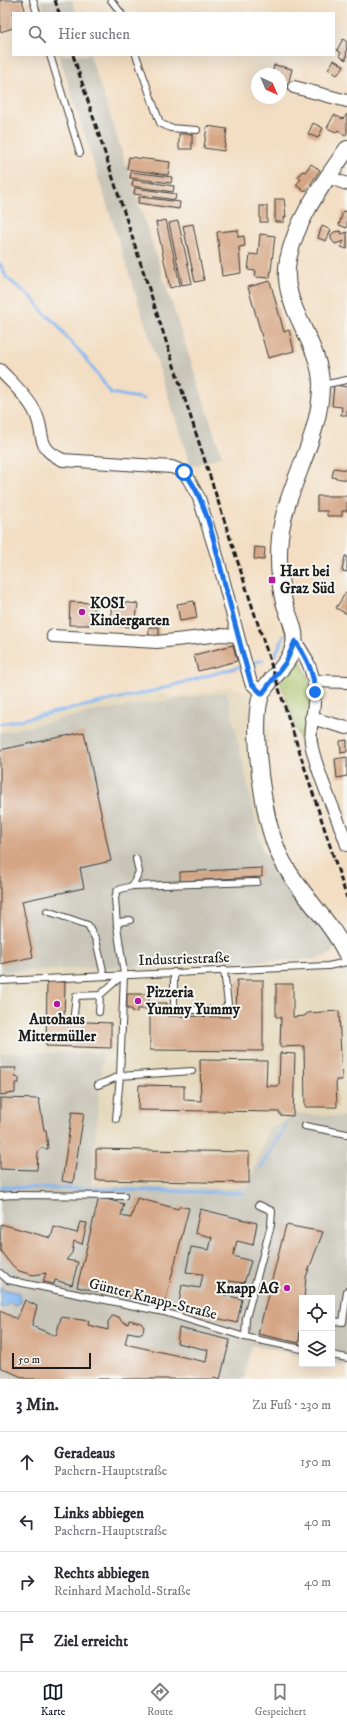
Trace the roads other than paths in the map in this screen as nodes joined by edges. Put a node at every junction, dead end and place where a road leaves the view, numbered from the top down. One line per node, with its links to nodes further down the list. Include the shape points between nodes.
1 (33, 0): 3 (lane)
2 (111, 0): 4 (lane)
3 (37, 12)
4 (120, 12)
5 (50, 56): 11 (lane)
6 (136, 56): 9 (lane, via 160,123 170,128)
7 (294, 86): 8 (street)
8 (347, 102)
9 (197, 130)
10 (347, 150): 12 (main road)
11 (80, 153)
12 (328, 177): 13 (street); 16 (main road, via 304,215 287,264 292,306 316,357)
13 (347, 184)
14 (0, 370): 18 (street, via 34,410 45,448 52,455 63,460 172,466 184,472 199,498)
15 (347, 380): 16 (lane)
16 (321, 385): 19 (main road, via 317,415 286,509 279,550 283,598)
17 (53, 636): 18 (street, via 157,642 221,635)
18 (238, 636): 22 (street, via 251,683)
19 (295, 641): 20 (street, via 309,665); 22 (main road, via 286,662)
20 (314, 681): 21 (street); 23 (street)
21 (347, 682)
22 (262, 694): 32 (main road, via 258,708 258,751 271,834 286,869 337,937)
23 (311, 718): 24 (street); 25 (street, via 309,736 314,757 326,795)
24 (347, 728)
25 (347, 845)
26 (136, 859): 28 (lane, via 139,872)
27 (257, 882): 28 (lane)
28 (132, 886): 31 (lane, via 117,891)
29 (47, 911): 37 (lane, via 88,925 96,940)
30 (130, 920): 31 (lane, via 120,922)
31 (117, 926): 36 (lane)
32 (347, 955)
33 (347, 962): 34 (lane, Industriestraße, via 328,966)
34 (224, 970): 35 (lane, Industriestraße); 35 (lane, via 228,1004 222,1010 179,1010 174,1005)
35 (174, 972): 36 (lane, Industriestraße)
36 (124, 974): 37 (lane); 39 (lane); 43 (lane, Industriestraße)
37 (104, 975): 38 (lane)
38 (0, 981)
39 (100, 995): 40 (lane); 41 (lane, via 76,996)
40 (99, 1012)
41 (74, 1014)
42 (192, 1071): 43 (lane)
43 (120, 1076): 44 (lane); 45 (lane, Industriestraße)
44 (98, 1086)
45 (116, 1119)
46 (305, 1126): 47 (lane)
47 (347, 1134)
48 (0, 1196): 49 (lane)
49 (124, 1196)
50 (258, 1205): 54 (lane, via 272,1211 271,1225 246,1318)
51 (0, 1273): 54 (lane, Günter Knapp-Straße, via 8,1280 164,1312)
52 (347, 1292): 53 (lane, via 343,1322)
53 (335, 1321)
54 (245, 1336): 55 (lane, Günter Knapp-Straße)
55 (299, 1348)
56 (335, 1356): 57 (lane)
57 (347, 1358)

